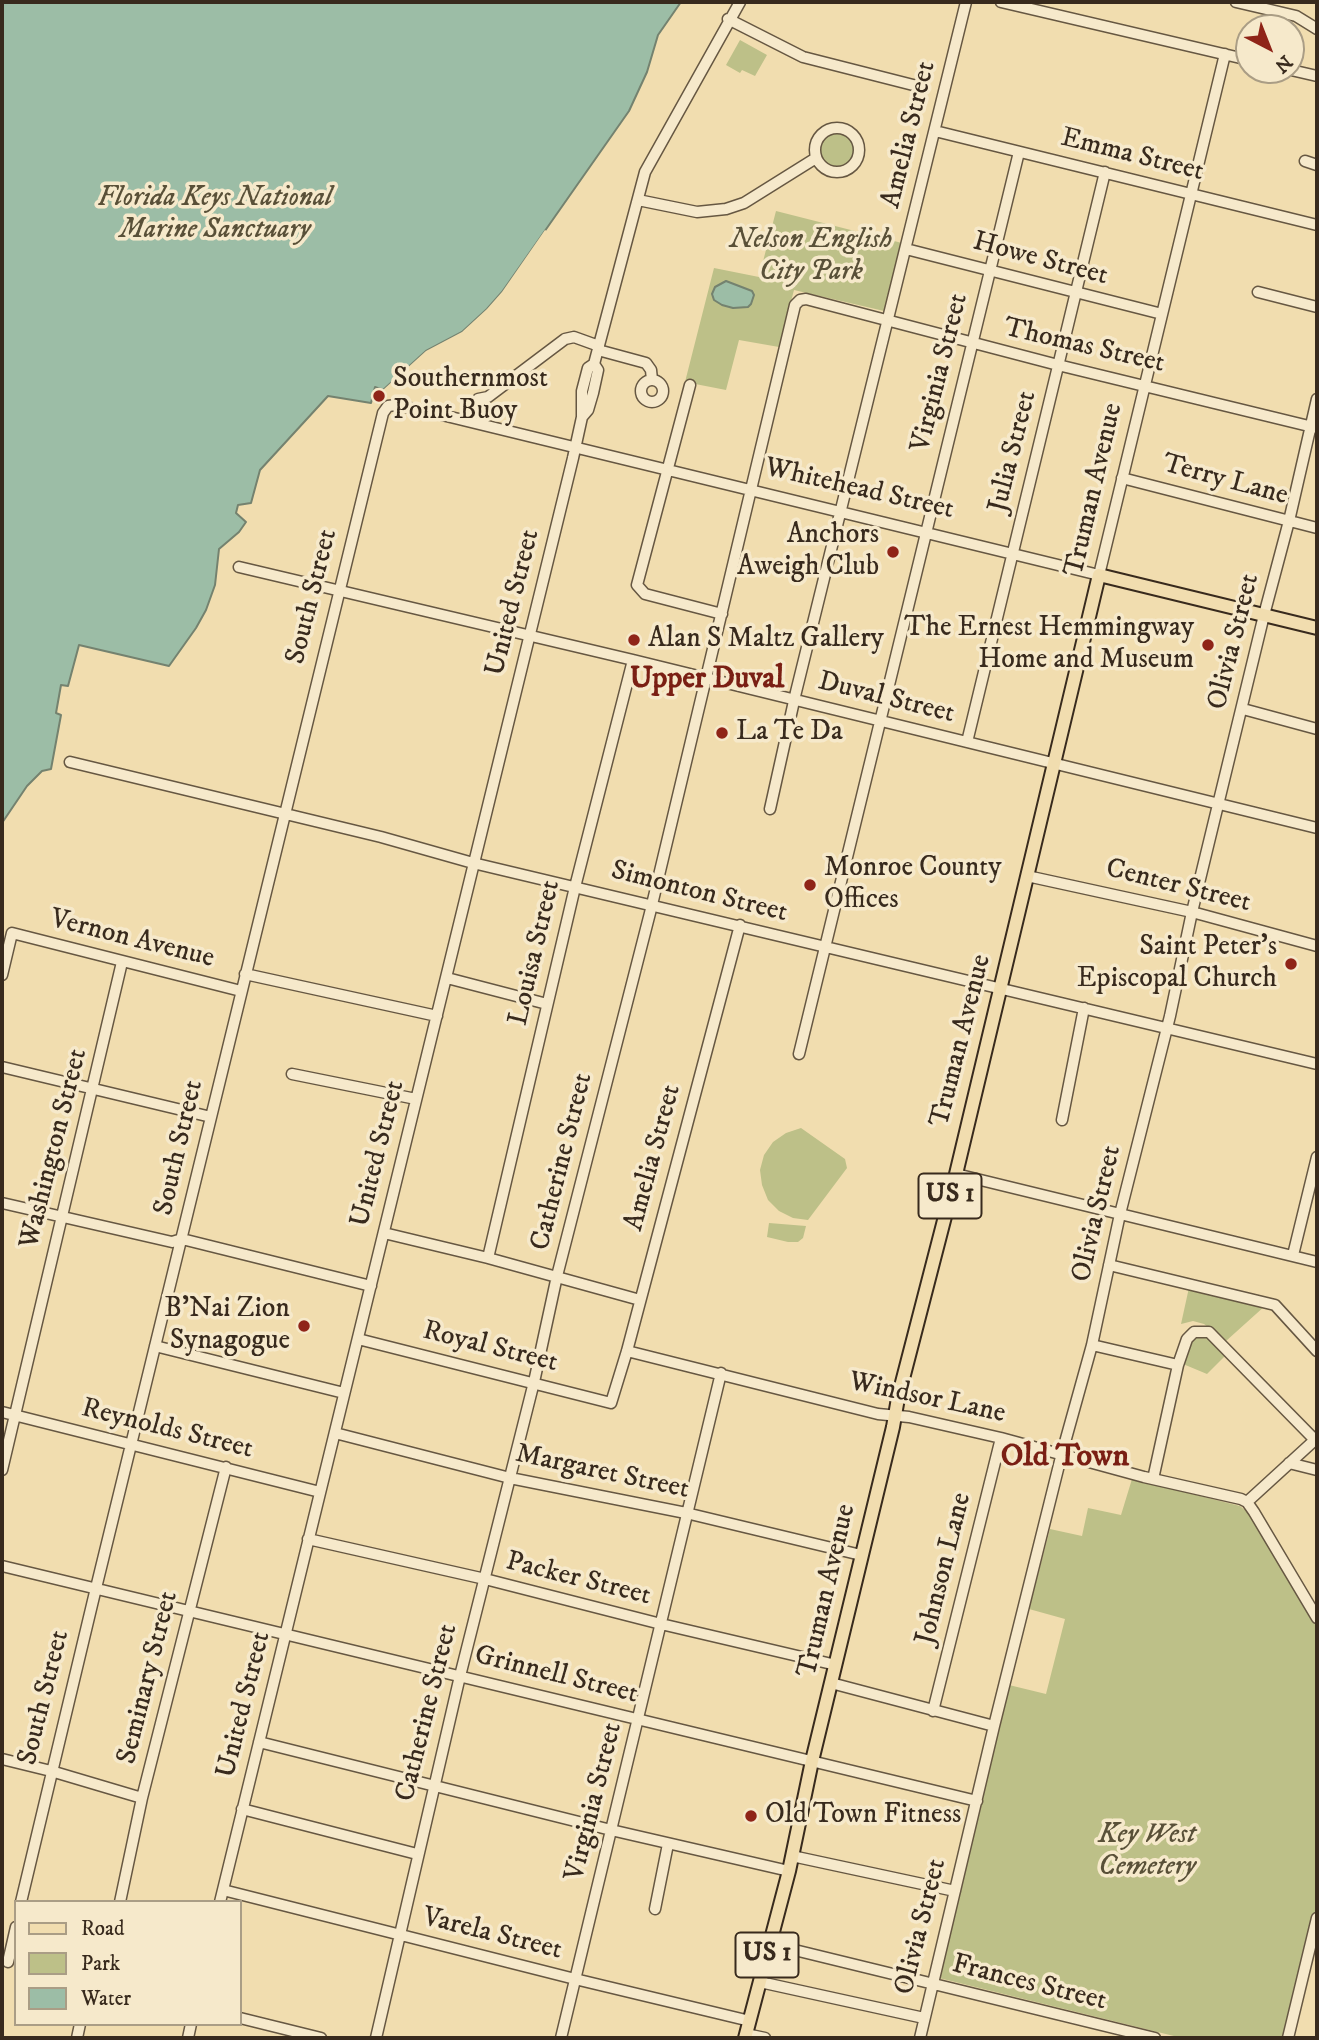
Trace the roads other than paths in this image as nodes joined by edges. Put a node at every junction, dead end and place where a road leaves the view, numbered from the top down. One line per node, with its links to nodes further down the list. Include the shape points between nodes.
1 (740, 2): 5 (street, United Street)
2 (966, 2): 10 (street, Amelia Street)
3 (1001, 2): 7 (street)
4 (1236, 2): 6 (street, via 1296,16)
5 (728, 19): 9 (street, via 803,57); 17 (street, United Street, via 645,172)
6 (1317, 29)
7 (1225, 54): 8 (street); 16 (street, Truman Avenue)
8 (1235, 56)
9 (921, 87)
10 (935, 131): 11 (street, Emma Street); 19 (street, Amelia Street)
11 (1018, 152): 15 (street, Emma Street); 20 (street, Virginia Street)
12 (816, 158): 12 (street, via 826,169 846,169 857,159 856,138 845,129 831,128 816,143); 17 (street, via 744,203 726,209 697,212)
13 (1305, 161): 14 (street)
14 (1317, 165)
15 (1105, 172): 16 (street, Emma Street); 22 (street, Julia Street)
16 (1191, 194): 18 (street, Emma Street); 25 (street, Truman Avenue)
17 (638, 200): 28 (street, United Street)
18 (1317, 225)
19 (906, 249): 20 (street, Howe Street); 26 (street, Amelia Street)
20 (990, 270): 22 (street, Howe Street); 27 (street, Virginia Street)
21 (1258, 292): 24 (street)
22 (1076, 293): 25 (street, Howe Street); 29 (street, Julia Street)
23 (800, 300): 26 (street, Thomas Street); 40 (street, Catherine Street, via 795,305)
24 (1317, 307)
25 (1162, 314): 32 (street, Truman Avenue)
26 (887, 321): 27 (street, Thomas Street); 41 (street, Amelia Street)
27 (972, 343): 29 (street, Thomas Street); 44 (street, Virginia Street)
28 (598, 348): 30 (street, via 646,363); 33 (street, via 575,337 565,339 488,397); 37 (street, United Street, via 582,391)
29 (1058, 365): 32 (street, Thomas Street); 45 (street, Julia Street)
30 (652, 380)
31 (690, 385): 38 (street)
32 (1145, 387): 36 (street, Thomas Street); 39 (street, Truman Avenue)
33 (478, 398)
34 (1317, 399): 36 (street, Olivia Street)
35 (388, 406): 37 (street, Whitehead Street); 48 (street, South Street)
36 (1314, 427): 42 (street, Olivia Street)
37 (575, 448): 38 (street, Whitehead Street); 52 (street, United Street)
38 (669, 469): 40 (street, Whitehead Street); 49 (street, via 637,585 645,594)
39 (1122, 478): 42 (street, Terry Lane); 47 (street, Truman Avenue)
40 (751, 491): 41 (street, Whitehead Street); 49 (street, Catherine Street)
41 (841, 512): 44 (street, Whitehead Street); 55 (street, Amelia Street)
42 (1289, 522): 43 (street, Terry Lane); 50 (street, Olivia Street)
43 (1317, 528)
44 (926, 531): 45 (street, Whitehead Street); 57 (street, Virginia Street)
45 (1013, 553): 47 (street, Whitehead Street); 59 (street, Julia Street)
46 (239, 567): 48 (street, Duval Street)
47 (1100, 575): 50 (main road, Whitehead Street); 61 (main road, Truman Avenue / US 1)
48 (338, 590): 52 (street, Duval Street); 64 (street, South Street)
49 (722, 614): 54 (street, Catherine Street)
50 (1264, 615): 51 (main road, Whitehead Street); 56 (street, Olivia Street)
51 (1317, 628)
52 (530, 636): 53 (street, Duval Street); 66 (street, United Street)
53 (633, 660): 54 (street, Duval Street); 68 (street, Louisa Street)
54 (706, 678): 55 (street, Duval Street); 69 (street, Catherine Street)
55 (795, 700): 57 (street, Duval Street); 63 (street, Amelia Street)
56 (1242, 709): 58 (street); 62 (street, Olivia Street)
57 (881, 720): 59 (street, Duval Street); 73 (street, Virginia Street)
58 (1317, 729)
59 (967, 742): 61 (street, Duval Street)
60 (70, 762): 64 (street, Simonton Street)
61 (1054, 764): 62 (street, Duval Street); 67 (main road, Truman Avenue / US 1)
62 (1219, 804): 65 (street, Duval Street); 70 (street, Olivia Street)
63 (770, 809)
64 (284, 815): 66 (street, Simonton Street); 75 (street, South Street)
65 (1317, 828)
66 (473, 863): 68 (street, Simonton Street); 77 (street, United Street)
67 (1027, 876): 70 (street, Center Street); 78 (main road, Truman Avenue / US 1)
68 (575, 887): 69 (street, Simonton Street); 80 (street, Louisa Street)
69 (651, 905): 71 (street, Simonton Street); 103 (street, Catherine Street)
70 (1192, 912): 72 (street, Center Street); 83 (street, Olivia Street)
71 (740, 925): 73 (street, Simonton Street); 105 (street, Amelia Street)
72 (1317, 946)
73 (825, 948): 78 (street, Simonton Street); 84 (street, Virginia Street)
74 (122, 962): 76 (street, Vernon Avenue, via 12,933); 79 (street, Vernon Avenue); 88 (street, Washington Street)
75 (245, 974): 79 (street, South Street); 82 (street)
76 (2, 975)
77 (447, 978): 80 (street); 82 (street, United Street)
78 (1001, 988): 81 (street, Simonton Street); 93 (main road, Truman Avenue / US 1)
79 (241, 991): 90 (street, South Street)
80 (547, 1004): 100 (street, Louisa Street)
81 (1084, 1008): 83 (street, Simonton Street); 91 (street)
82 (437, 1016): 89 (street, United Street)
83 (1167, 1028): 85 (street, Simonton Street); 95 (street, Olivia Street)
84 (799, 1054)
85 (1317, 1064)
86 (2, 1067): 88 (street)
87 (292, 1074): 89 (street)
88 (93, 1089): 90 (street); 96 (street, Washington Street)
89 (416, 1099): 97 (street, United Street)
90 (211, 1117): 98 (street, South Street)
91 (1062, 1120)
92 (1317, 1161): 99 (street)
93 (956, 1174): 95 (street); 118 (main road, Truman Avenue / US 1)
94 (2, 1203): 96 (street)
95 (1120, 1214): 99 (street); 102 (street, Olivia Street)
96 (61, 1218): 98 (street, via 172,1242); 117 (street, Washington Street)
97 (384, 1233): 100 (street); 104 (street, United Street)
98 (182, 1239): 104 (street); 108 (street, South Street)
99 (1293, 1255): 101 (street)
100 (488, 1258): 103 (street)
101 (1317, 1262)
102 (1109, 1265): 107 (street, Olivia Street); 110 (street, via 1275,1305)
103 (557, 1276): 105 (street); 113 (street, Catherine Street)
104 (370, 1286): 106 (street, United Street)
105 (640, 1300): 109 (street, Amelia Street)
106 (358, 1339): 113 (street, Royal Street); 114 (street, United Street)
107 (1092, 1345): 111 (street); 123 (street, Olivia Street)
108 (155, 1346): 114 (street); 122 (street, South Street)
109 (627, 1351): 112 (street, Windsor Lane); 115 (street, Amelia Street)
110 (1317, 1351)
111 (1178, 1366): 121 (street, via 1187,1339 1194,1332 1209,1332); 129 (street)
112 (721, 1373): 118 (street, Windsor Lane); 132 (street, Virginia Street)
113 (534, 1382): 115 (street, Royal Street); 128 (street, Catherine Street)
114 (344, 1393): 119 (street, United Street)
115 (611, 1403)
116 (2, 1412): 117 (street, Reynolds Street)
117 (15, 1416): 122 (street, Reynolds Street); 126 (street, Washington Street)
118 (894, 1416): 120 (street, Windsor Lane); 134 (main road, Truman Avenue / US 1)
119 (335, 1433): 128 (street, Margaret Street); 130 (street, United Street)
120 (1001, 1438): 123 (street, Windsor Lane); 145 (street, Johnson Lane)
121 (1316, 1439): 124 (street)
122 (131, 1444): 125 (street, Reynolds Street); 137 (street, South Street)
123 (1062, 1453): 129 (street, Windsor Lane); 147 (street, Olivia Street)
124 (1289, 1463): 127 (street); 131 (street)
125 (226, 1467): 130 (street, Reynolds Street); 138 (street, Seminary Street)
126 (2, 1469)
127 (1317, 1470)
128 (510, 1478): 132 (street, Margaret Street); 136 (street, Catherine Street)
129 (1153, 1479): 131 (street, Windsor Lane)
130 (320, 1492): 133 (street, United Street)
131 (1247, 1502): 139 (street)
132 (686, 1513): 134 (street, Margaret Street); 140 (street, Virginia Street)
133 (309, 1539): 136 (street, Packer Street); 141 (street, United Street)
134 (860, 1555): 142 (main road, Truman Avenue / US 1)
135 (2, 1566): 137 (street, Grinnell Street)
136 (485, 1579): 140 (street, Packer Street); 143 (street, Catherine Street)
137 (96, 1588): 138 (street, Grinnell Street); 151 (street, South Street)
138 (190, 1611): 141 (street, Grinnell Street); 153 (street, Seminary Street)
139 (1317, 1618)
140 (661, 1624): 142 (street, Packer Street); 146 (street, Virginia Street)
141 (285, 1635): 143 (street, Grinnell Street); 148 (street, United Street)
142 (836, 1665): 144 (main road, Truman Avenue / US 1)
143 (460, 1676): 146 (street, Grinnell Street); 152 (street, Catherine Street)
144 (831, 1683): 145 (street); 150 (main road, Truman Avenue / US 1)
145 (933, 1711): 147 (street)
146 (639, 1719): 150 (street, Grinnell Street); 156 (street, Virginia Street)
147 (994, 1726): 154 (street, Olivia Street)
148 (259, 1742): 152 (street); 155 (street, United Street)
149 (2, 1759): 151 (street)
150 (812, 1760): 154 (street, Grinnell Street); 159 (main road, Truman Avenue / US 1)
151 (51, 1771): 153 (street); 163 (street, South Street)
152 (433, 1786): 156 (street); 158 (street, Catherine Street)
153 (142, 1798): 164 (street, Seminary Street)
154 (977, 1801): 162 (street, Olivia Street)
155 (242, 1809): 158 (street); 161 (street, United Street)
156 (611, 1830): 157 (street); 172 (street, Virginia Street)
157 (668, 1844): 160 (street); 166 (street)
158 (417, 1854): 168 (street, Catherine Street)
159 (792, 1856): 160 (main road, Truman Avenue / US 1); 162 (street)
160 (789, 1871): 170 (main road, Truman Avenue / US 1)
161 (223, 1890): 165 (street, United Street); 168 (street, Varela Street)
162 (954, 1891): 174 (street, Olivia Street)
163 (22, 1900)
164 (120, 1900)
165 (220, 1900)
166 (655, 1909)
167 (1317, 1918): 187 (street)
168 (399, 1934): 172 (street, Varela Street); 181 (street, Catherine Street)
169 (14, 1936): 171 (street)
170 (770, 1944): 173 (main road, Truman Avenue / US 1); 174 (street, Frances Street)
171 (8, 1962)
172 (575, 1979): 178 (street, Varela Street); 182 (street, Virginia Street)
173 (760, 1982): 175 (street); 178 (main road, Truman Avenue / US 1)
174 (932, 1983): 175 (street, Olivia Street); 177 (street, Frances Street)
175 (924, 2018): 184 (street, Olivia Street)
176 (242, 2019): 179 (street)
177 (1108, 2027): 185 (street); 186 (street, Frances Street)
178 (747, 2031): 183 (street, Varela Street)
179 (286, 2034): 180 (street)
180 (321, 2038)
181 (376, 2038)
182 (561, 2038)
183 (765, 2038)
184 (920, 2038)
185 (1105, 2038)
186 (1155, 2038)
187 (1288, 2038)

